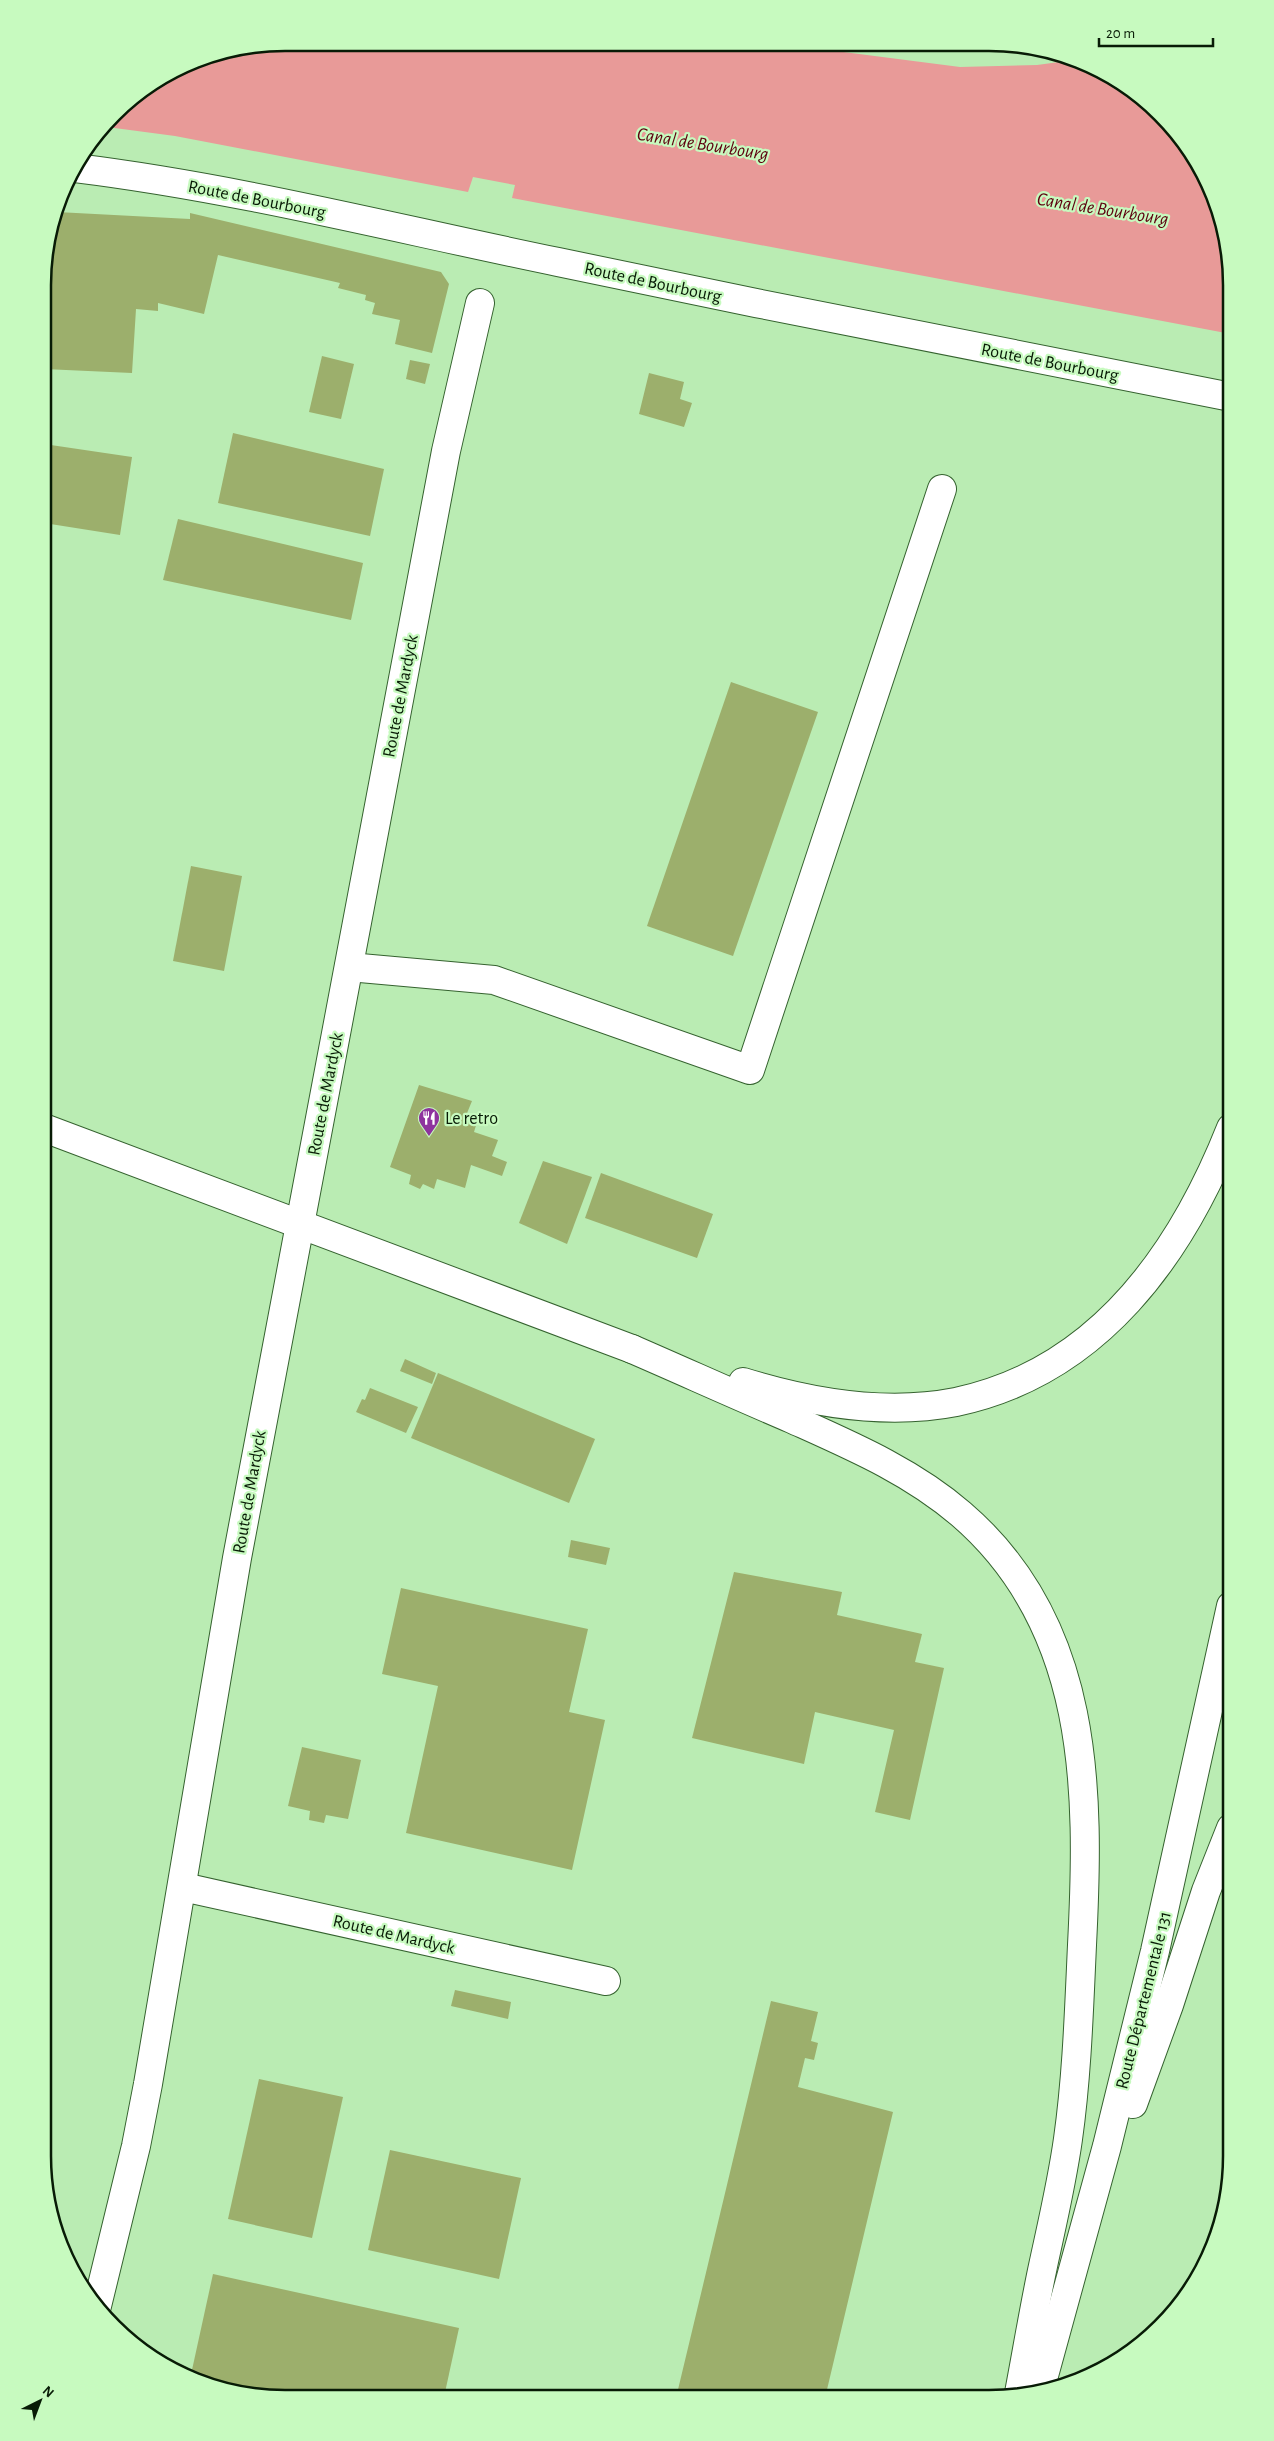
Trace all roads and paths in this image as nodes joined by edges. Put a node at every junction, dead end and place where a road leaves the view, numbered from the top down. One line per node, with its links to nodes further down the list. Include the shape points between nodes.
1 (82, 169): 3 (main road, Route de Bourbourg, via 150,178 284,204 793,311)
2 (480, 303): 5 (main road, Route de Mardyck, via 446,451)
3 (1223, 395)
4 (942, 489): 5 (main road, via 750,1070 494,980)
5 (349, 967): 8 (main road, Route de Mardyck)
6 (51, 1131): 8 (main road)
7 (1223, 1147): 9 (main road, via 1184,1226 1142,1287 1106,1323 1068,1353 1004,1387 956,1402 931,1405 883,1407 838,1404 774,1391)
8 (300, 1224): 9 (main road); 12 (main road, Route de Mardyck, via 237,1558)
9 (632, 1349): 17 (main road, via 853,1446 926,1486 963,1515 1000,1553 1028,1592 1059,1660 1068,1685 1079,1738 1084,1799 1085,1887 1076,2069 1064,2166)
10 (1223, 1642): 14 (main road, Route Départementale 131, via 1155,1951)
11 (1223, 1848): 14 (main road, via 1170,2005)
12 (183, 1887): 13 (main road, Route de Mardyck); 15 (main road, Route de Mardyck, via 142,2117)
13 (606, 1981)
14 (1081, 2244): 16 (main road, Route Départementale 131)
15 (99, 2297)
16 (1042, 2383)
17 (1020, 2388)

